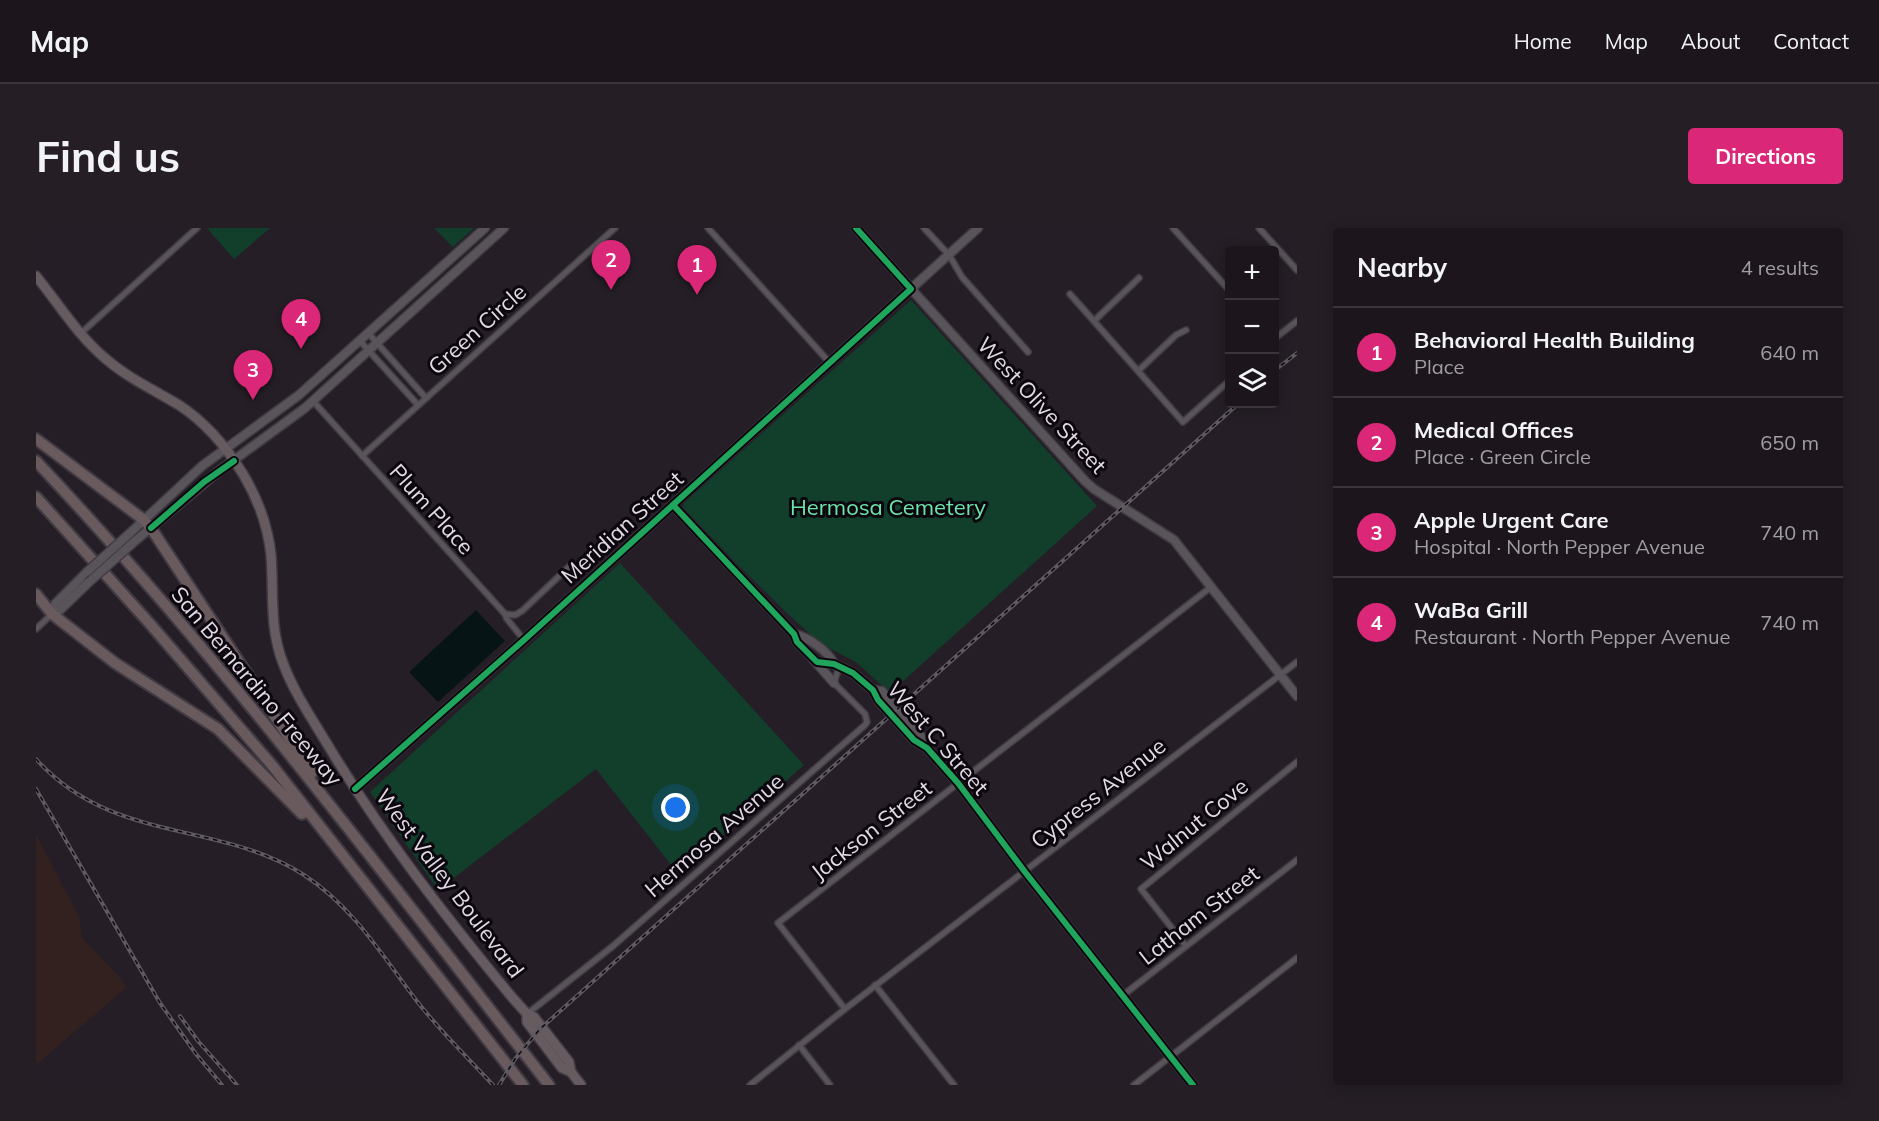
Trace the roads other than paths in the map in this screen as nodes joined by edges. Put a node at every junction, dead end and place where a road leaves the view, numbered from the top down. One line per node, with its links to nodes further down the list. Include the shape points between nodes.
1 (197, 228): 21 (street)
2 (485, 228): 22 (street)
3 (504, 228): 25 (street)
4 (615, 228): 33 (street, Green Circle)
5 (708, 228): 29 (street)
6 (856, 228): 16 (street, West Olive Street)
7 (924, 228): 11 (street)
8 (978, 228): 11 (street, Meridian Street)
9 (1173, 228): 15 (street)
10 (1259, 228): 12 (street)
11 (949, 255): 16 (street, Meridian Street); 27 (street, via 962,277)
12 (1297, 270)
13 (36, 276): 21 (main road, West Valley Boulevard)
14 (1139, 278): 18 (street)
15 (1225, 285)
16 (911, 289): 29 (street, Meridian Street); 45 (street, West Olive Street, via 1072,468 1094,489 1167,534)
17 (1070, 294): 18 (street)
18 (1094, 321): 30 (street)
19 (1297, 321): 23 (street)
20 (1186, 330): 30 (street)
21 (80, 334): 37 (main road, West Valley Boulevard, via 123,373 191,414)
22 (369, 334): 24 (street); 25 (street)
23 (1279, 336)
24 (360, 341): 26 (street); 28 (street)
25 (377, 343): 26 (street); 33 (street)
26 (369, 350): 31 (street); 35 (street)
27 (1028, 352)
28 (345, 355): 31 (street); 37 (street, via 292,401)
29 (830, 363): 42 (street, Meridian Street)
30 (1138, 371): 32 (street, via 1182,422)
31 (335, 380): 34 (street)
32 (1225, 384)
33 (426, 398): 35 (street, Green Circle)
34 (313, 401): 38 (street, Plum Place); 40 (street)
35 (418, 405): 38 (street, Green Circle)
36 (36, 439): 43 (highway)
37 (226, 449): 40 (main road, West Valley Boulevard); 43 (street, via 182,483)
38 (362, 456): 48 (street, Plum Place)
39 (36, 461): 61 (highway, San Bernardino Freeway, via 170,610)
40 (234, 461): 43 (street); 60 (main road, West Valley Boulevard, via 250,485 268,537 271,610 282,663)
41 (36, 497): 62 (highway, San Bernardino Freeway, via 271,764)
42 (672, 505): 50 (street, West C Street); 51 (street, Meridian Street)
43 (147, 524): 47 (street, bridge); 61 (highway, via 308,765)
44 (572, 564): 48 (street, via 522,611)
45 (1211, 586): 55 (street, West Olive Street); 59 (street, Jackson Street)
46 (36, 594): 47 (highway)
47 (52, 614): 49 (street); 62 (highway, via 126,671 218,729)
48 (505, 614): 51 (street, Plum Place)
49 (36, 629)
50 (794, 634): 52 (street, West C Street); 54 (street, West C Street, via 803,636)
51 (524, 640): 60 (street, Meridian Street)
52 (811, 657): 54 (street, West C Street); 56 (street)
53 (1297, 662): 55 (street, Cypress Avenue)
54 (836, 665): 56 (street); 59 (street, West C Street, via 873,690 914,740 927,748)
55 (1281, 675): 57 (street, West Olive Street); 64 (street, Cypress Avenue)
56 (834, 683): 70 (street, Hermosa Avenue, via 865,714 865,725 613,946)
57 (1297, 696)
58 (1297, 762): 65 (street, Walnut Cove, via 1141,889)
59 (958, 783): 64 (street, West C Street); 69 (street, Jackson Street, via 778,923)
60 (355, 789): 70 (main road, West Valley Boulevard, via 398,853)
61 (325, 797): 74 (highway, San Bernardino Freeway)
62 (343, 856): 73 (highway, San Bernardino Freeway)
63 (1297, 860): 65 (street, Latham Street)
64 (1025, 872): 67 (street, Cypress Avenue); 68 (street, West C Street)
65 (1186, 946): 68 (street, Latham Street)
66 (1297, 958): 72 (street)
67 (875, 985): 69 (street, Cypress Avenue); 78 (street)
68 (1122, 996): 72 (street, West C Street)
69 (845, 1009): 71 (street, Cypress Avenue)
70 (527, 1014): 75 (main road, West Valley Boulevard, via 527,1022 562,1068 571,1072)
71 (799, 1045): 76 (street, Cypress Avenue); 77 (street)
72 (1170, 1056): 79 (street); 80 (street, West C Street)
73 (523, 1085)
74 (549, 1085)
75 (581, 1085)
76 (750, 1085)
77 (830, 1085)
78 (954, 1085)
79 (1134, 1085)
80 (1193, 1085)

